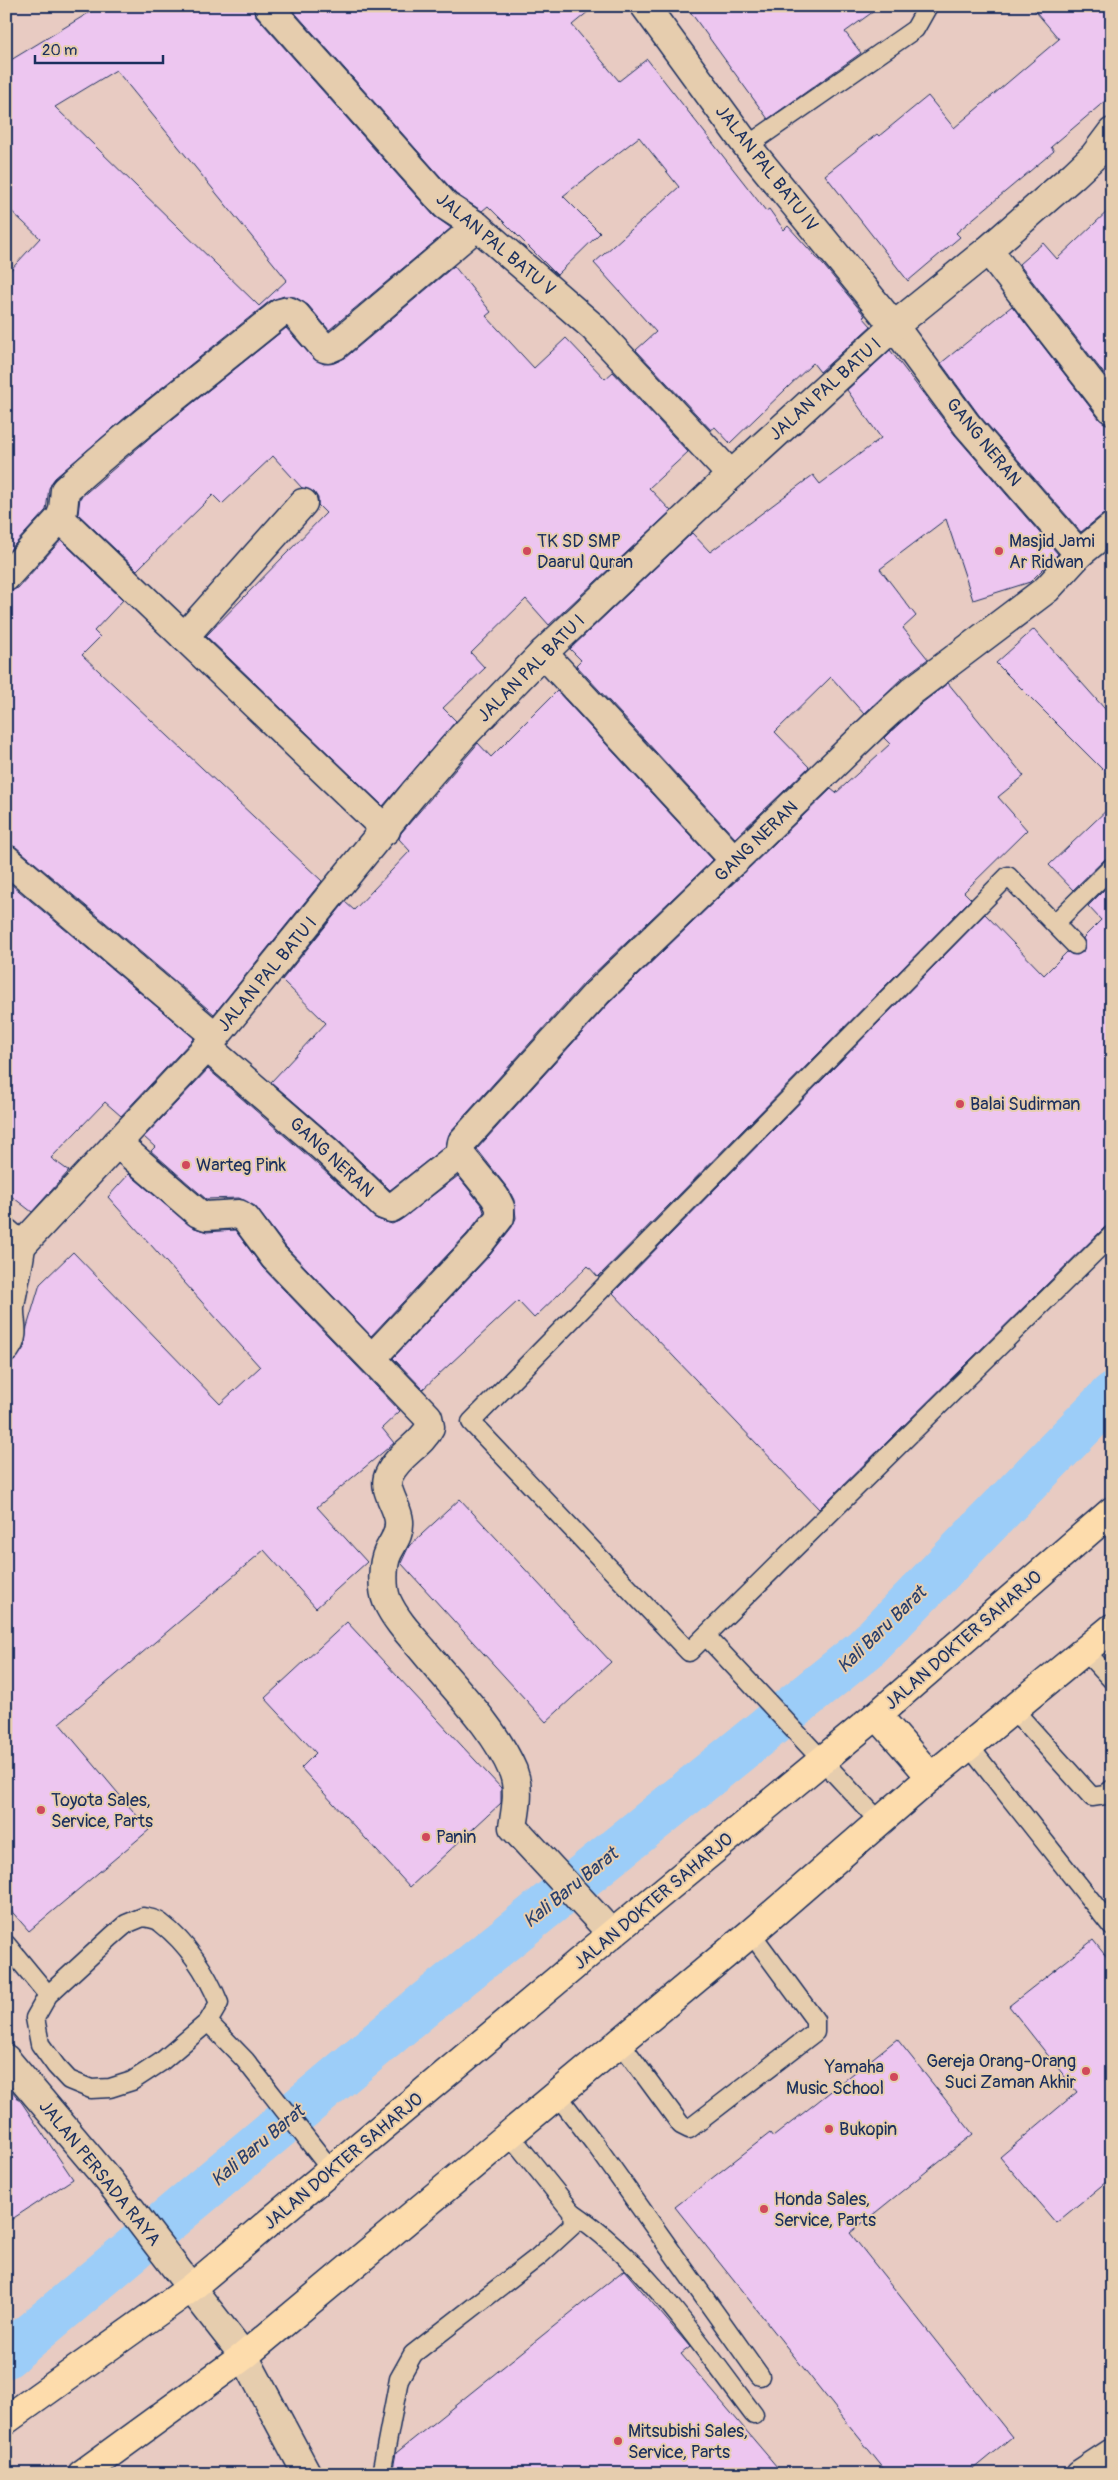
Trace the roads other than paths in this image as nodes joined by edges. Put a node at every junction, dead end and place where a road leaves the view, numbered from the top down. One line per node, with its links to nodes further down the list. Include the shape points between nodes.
1 (268, 6): 6 (street, JALAN PAL BATU V, via 446,206)
2 (644, 6): 5 (street, JALAN PAL BATU IV)
3 (928, 6): 5 (lane, via 915,29)
4 (1112, 132): 7 (street, JALAN PAL BATU I, via 1094,156)
5 (747, 146): 8 (street, JALAN PAL BATU IV)
6 (477, 226): 10 (street, JALAN PAL BATU V, via 593,327); 12 (street, via 335,346 324,348 296,315 288,311 280,313 141,423 65,490 64,510)
7 (988, 250): 8 (street, JALAN PAL BATU I); 9 (street)
8 (894, 326): 10 (street, JALAN PAL BATU I); 14 (street, GANG NERAN, via 968,425)
9 (1112, 410)
10 (731, 476): 17 (street, JALAN PAL BATU I)
11 (303, 503): 16 (street)
12 (60, 518): 15 (street); 16 (street)
13 (1112, 527): 14 (street, GANG NERAN)
14 (1079, 554): 20 (street, GANG NERAN, via 1046,589 912,691 877,722)
15 (6, 577)
16 (184, 637): 18 (street)
17 (543, 653): 18 (street, JALAN PAL BATU I, via 462,737); 20 (street)
18 (386, 830): 24 (street, JALAN PAL BATU I)
19 (6, 859): 24 (street)
20 (735, 861): 26 (street, GANG NERAN, via 597,993 462,1142)
21 (1112, 867): 22 (lane)
22 (1055, 923): 23 (lane); 33 (lane, via 1008,876 471,1422 689,1652)
23 (1075, 945)
24 (211, 1041): 25 (street, JALAN PAL BATU I); 26 (street, GANG NERAN, via 387,1207 391,1208 411,1195)
25 (117, 1143): 28 (street, JALAN PAL BATU I); 30 (street, via 198,1213 206,1216 239,1214 246,1219 274,1257)
26 (460, 1154): 30 (street, via 495,1198 500,1207 500,1217 479,1244)
27 (1112, 1235): 33 (lane)
28 (13, 1239): 29 (street, via 18,1269 10,1308 12,1340)
29 (6, 1348)
30 (372, 1358): 45 (street, via 428,1417 430,1427 425,1438 402,1457 386,1482 399,1522 396,1539 387,1554 384,1581 387,1600 405,1629 497,1743 513,1772 517,1798 513,1827)
31 (1112, 1511): 37 (main road, JALAN DOKTER SAHARJO)
32 (1112, 1628): 34 (main road)
33 (706, 1636): 39 (lane)
34 (1085, 1651): 35 (lane); 36 (main road)
35 (1112, 1680)
36 (1013, 1709): 38 (main road); 41 (lane, via 1092,1797 1105,1795)
37 (878, 1715): 39 (main road, JALAN DOKTER SAHARJO); 40 (main road)
38 (969, 1746): 40 (main road); 43 (lane)
39 (822, 1760): 42 (lane); 45 (main road, JALAN DOKTER SAHARJO)
40 (931, 1777): 42 (main road)
41 (1112, 1789)
42 (880, 1822): 44 (main road)
43 (1112, 1927)
44 (751, 1933): 49 (main road); 49 (lane, via 816,2020 815,2032 689,2129 681,2125)
45 (612, 1934): 53 (main road, JALAN DOKTER SAHARJO)
46 (6, 1944): 47 (lane)
47 (48, 1995): 48 (lane, via 35,2018 40,2044 69,2080 91,2089 110,2088 132,2080 162,2062); 48 (lane, via 126,1924 142,1917 160,1922 210,1979 219,2002)
48 (208, 2022): 53 (lane, via 246,2060)
49 (620, 2042): 51 (main road)
50 (6, 2059): 55 (street, JALAN PERSADA RAYA, via 110,2182)
51 (558, 2096): 52 (main road); 57 (lane)
52 (510, 2135): 54 (lane); 56 (main road)
53 (332, 2170): 55 (main road, JALAN DOKTER SAHARJO)
54 (572, 2212): 58 (lane, via 626,2255 664,2296); 63 (lane, via 572,2225 538,2257 413,2354 399,2379)
55 (191, 2288): 56 (street, JALAN PERSADA RAYA); 59 (main road, JALAN DOKTER SAHARJO)
56 (244, 2356): 61 (main road); 62 (street, JALAN PERSADA RAYA)
57 (760, 2376)
58 (754, 2415)
59 (6, 2420)
60 (1112, 2453): 64 (street)
61 (82, 2474)
62 (307, 2474)
63 (381, 2474)
64 (1080, 2474)

